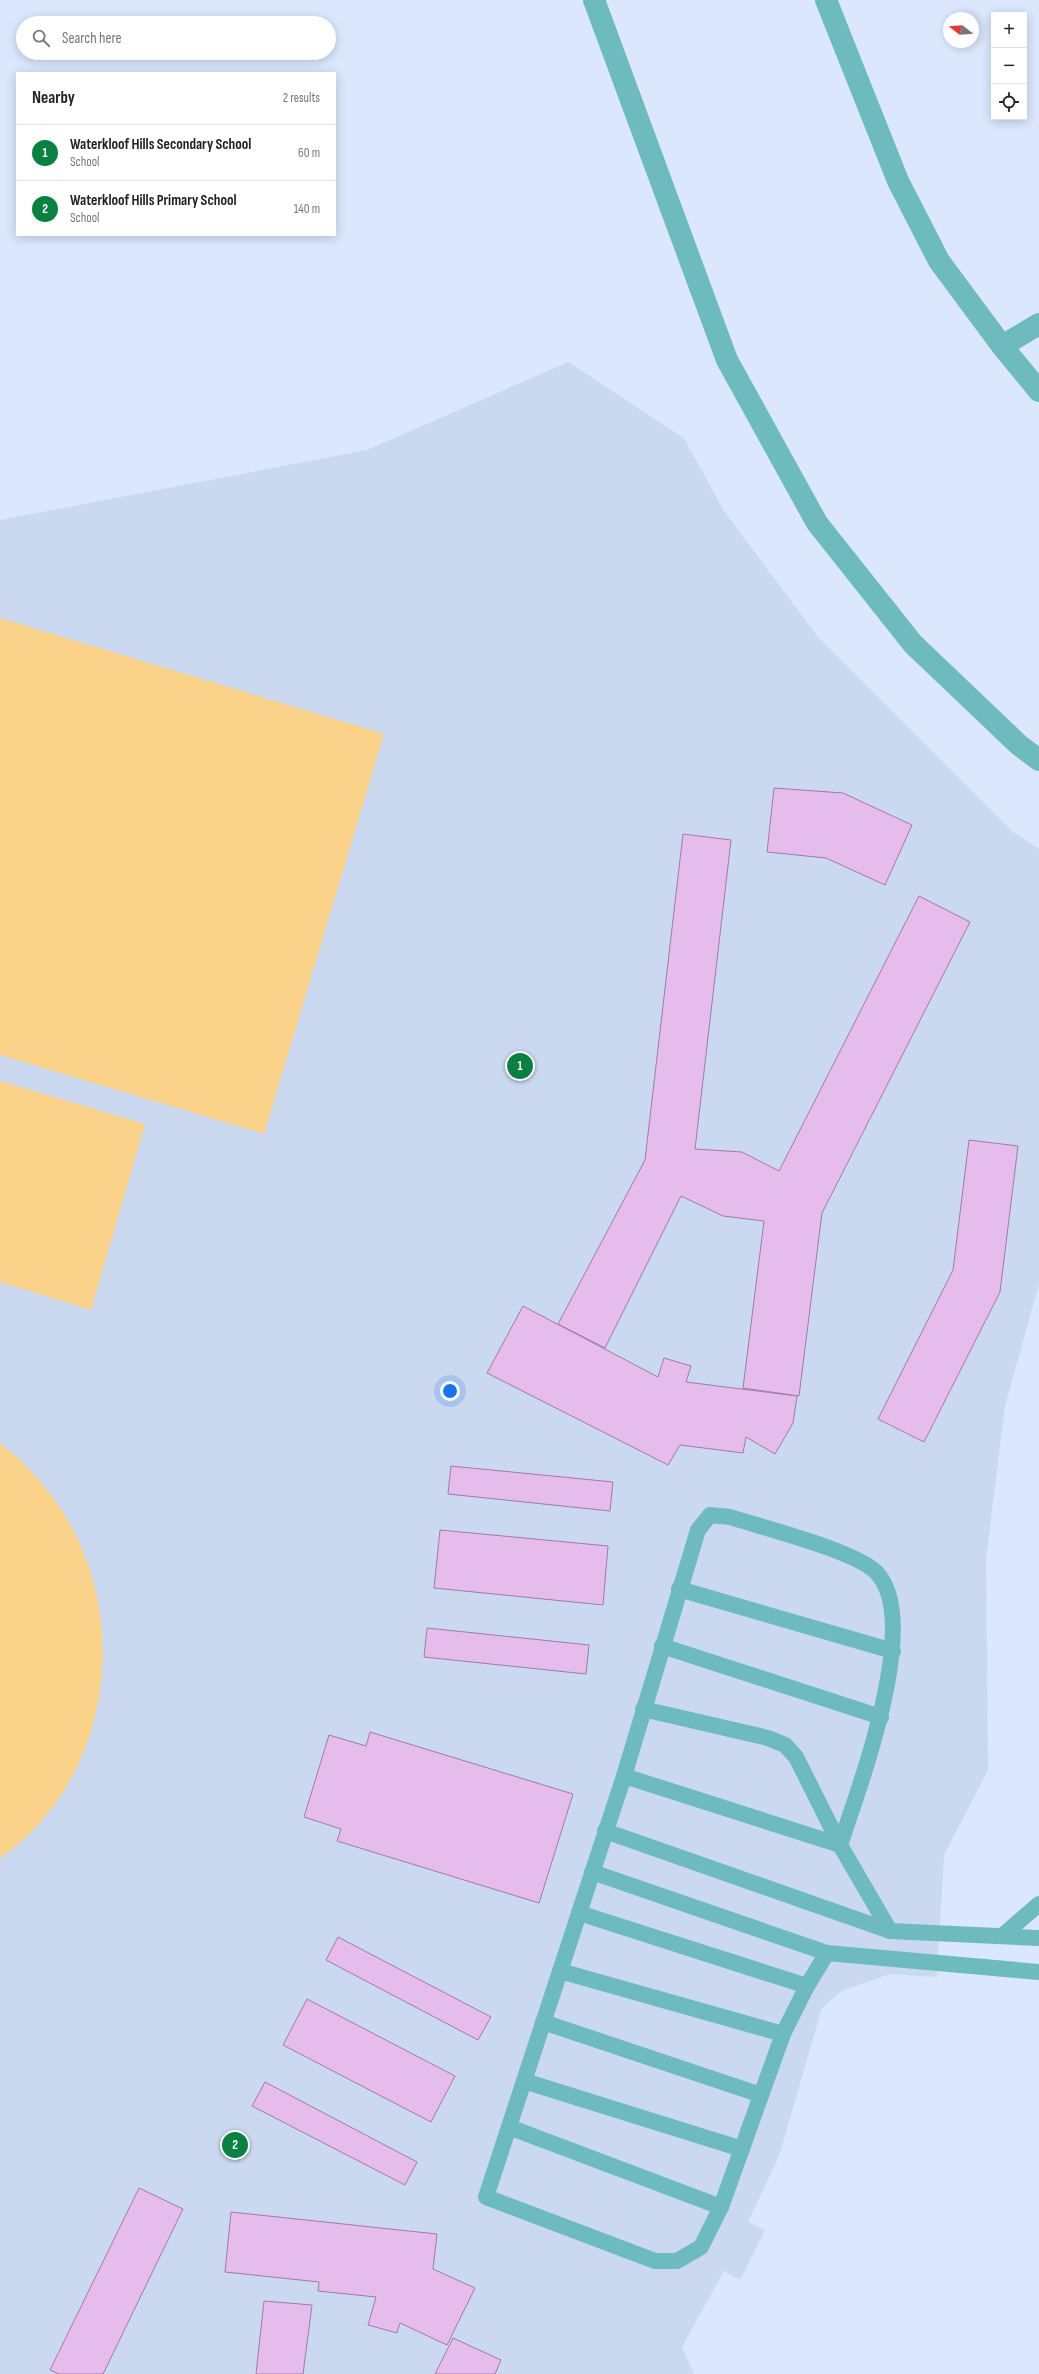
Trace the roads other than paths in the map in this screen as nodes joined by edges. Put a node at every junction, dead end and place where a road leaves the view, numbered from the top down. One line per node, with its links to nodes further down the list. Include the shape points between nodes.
1 (581, 0): 4 (street)
2 (594, 0): 4 (street)
3 (826, 0): 6 (street, via 898,181 939,260)
4 (626, 91): 8 (street, via 727,360 817,523 913,644 1019,745)
5 (1039, 324): 6 (street)
6 (1002, 346): 7 (street)
7 (1039, 391)
8 (1039, 760)
9 (679, 1589): 10 (lane); 11 (lane); 11 (lane, via 698,1530 710,1515 730,1517 854,1557 876,1572 889,1592)
10 (662, 1646): 12 (lane); 13 (lane)
11 (893, 1651): 13 (lane)
12 (643, 1709): 14 (lane); 16 (lane, via 768,1738 785,1745 796,1757)
13 (881, 1717): 16 (lane)
14 (624, 1776): 15 (lane); 16 (lane)
15 (605, 1831): 17 (lane); 20 (lane)
16 (840, 1845): 20 (lane)
17 (592, 1872): 19 (lane); 23 (lane)
18 (1039, 1904): 21 (lane)
19 (579, 1913): 24 (lane); 26 (lane)
20 (890, 1930): 21 (lane)
21 (1002, 1936): 22 (lane)
22 (1039, 1938)
23 (827, 1953): 25 (lane); 26 (lane)
24 (560, 1971): 27 (lane); 28 (lane)
25 (1039, 1972)
26 (807, 1986): 28 (lane)
27 (543, 2022): 29 (lane); 30 (lane)
28 (783, 2034): 30 (lane)
29 (524, 2081): 31 (lane); 32 (lane)
30 (761, 2096): 32 (lane)
31 (509, 2127): 33 (lane); 33 (lane, via 486,2197 655,2261 677,2261 701,2247)
32 (742, 2149): 33 (lane)
33 (721, 2207)

